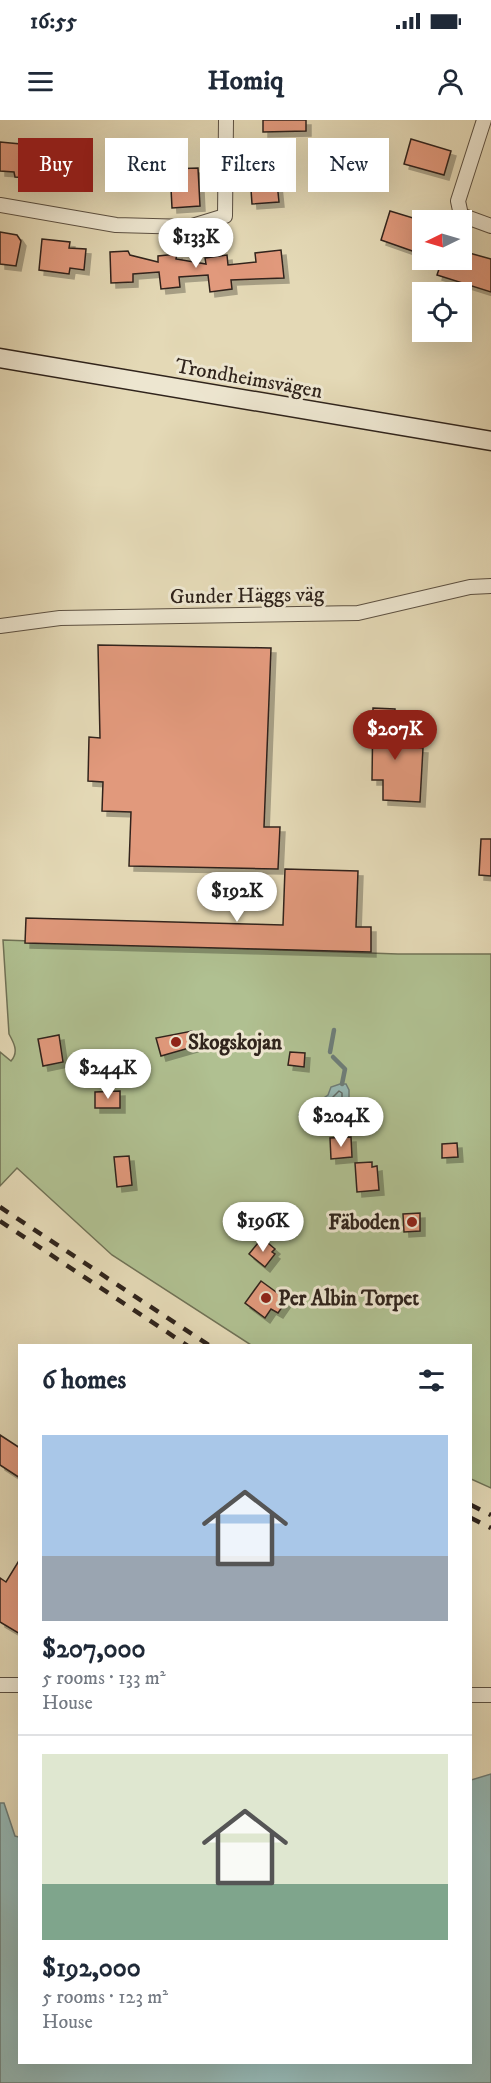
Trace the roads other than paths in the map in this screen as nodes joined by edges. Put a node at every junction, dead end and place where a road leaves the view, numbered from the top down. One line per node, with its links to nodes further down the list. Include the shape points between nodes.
1 (226, 120): 3 (street, via 225,216 189,227 116,225)
2 (484, 120): 4 (street, via 458,201 461,214)
3 (0, 206)
4 (491, 226)
5 (0, 358): 6 (main road, Trondheimsvägen)
6 (491, 441)
7 (491, 586): 8 (street, Gunder Häggs väg, via 470,586 358,614 60,618)
8 (0, 626)
9 (0, 1685): 10 (street)
10 (18, 1685)
11 (472, 1695): 12 (street)
12 (491, 1695)

